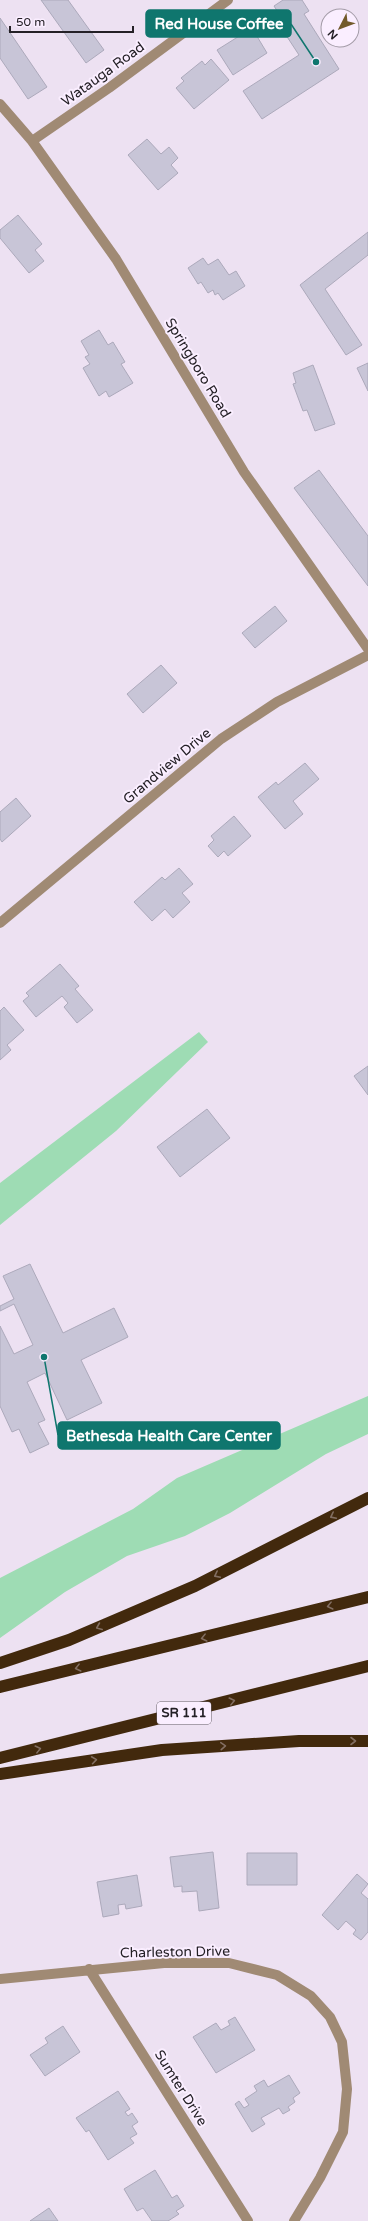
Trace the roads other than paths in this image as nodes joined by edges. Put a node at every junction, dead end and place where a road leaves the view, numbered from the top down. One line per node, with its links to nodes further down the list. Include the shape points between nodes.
1 (228, 0): 3 (street, Watauga Road)
2 (0, 104): 3 (street, Springboro Road)
3 (32, 141): 4 (street, Springboro Road, via 116,259 244,472)
4 (368, 649)
5 (368, 655): 6 (street, Grandview Drive, via 277,702 221,739)
6 (0, 923)
7 (368, 1498): 9 (highway, one-way to 9, via 195,1586 69,1640)
8 (368, 1597): 11 (highway, one-way to 11)
9 (0, 1663)
10 (368, 1666): 13 (highway, SR 111, one-way to 10)
11 (0, 1687)
12 (368, 1741): 14 (highway, one-way to 12, via 162,1750 299,1741)
13 (0, 1758)
14 (0, 1774)
15 (89, 1969): 16 (street, Charleston Drive); 17 (street, Sumter Drive); 18 (street, Charleston Drive, via 164,1963 228,1963 278,1975 311,1996 330,2017 342,2042 347,2089 343,2132 320,2178)
16 (0, 1979)
17 (248, 2221)
18 (294, 2221)

